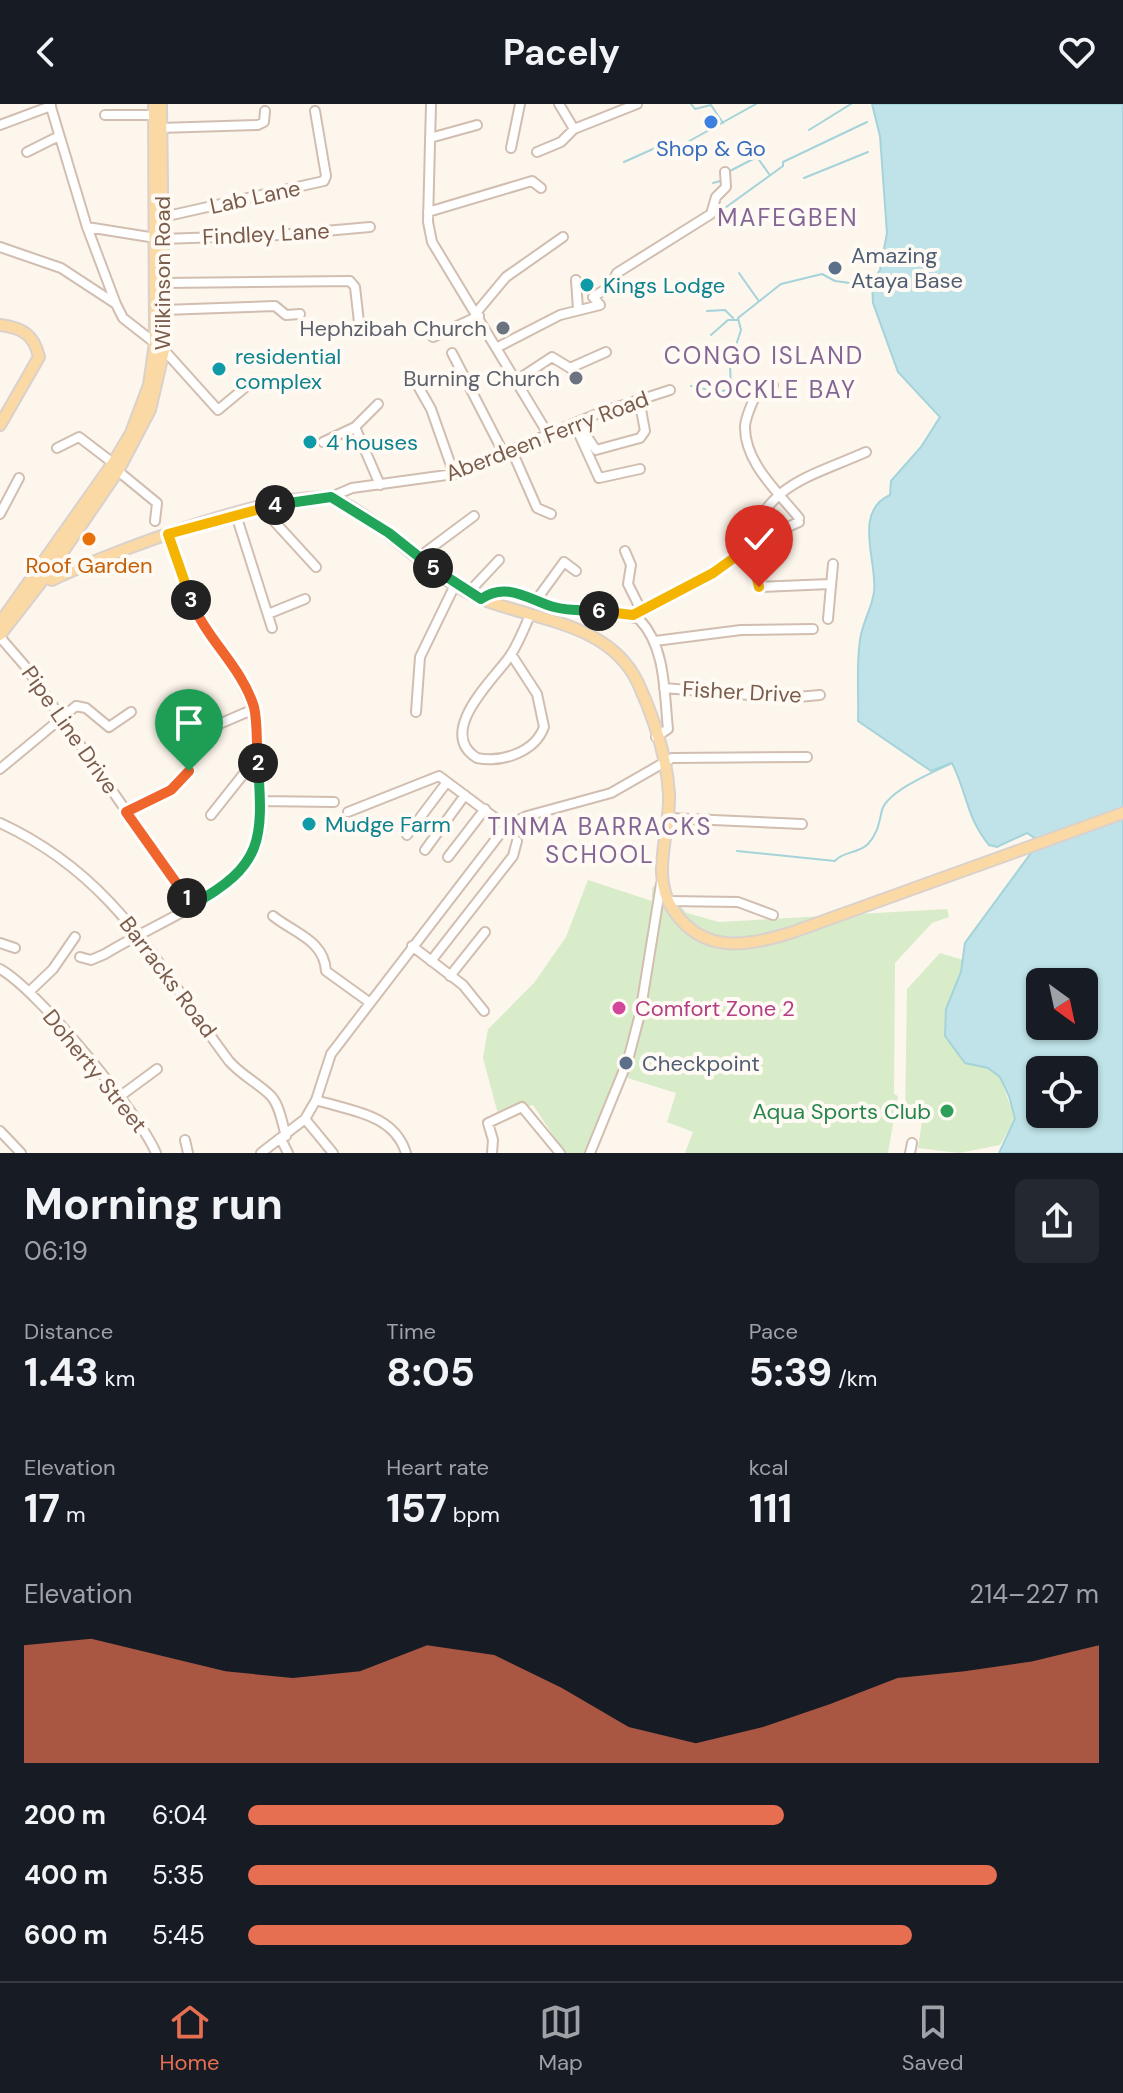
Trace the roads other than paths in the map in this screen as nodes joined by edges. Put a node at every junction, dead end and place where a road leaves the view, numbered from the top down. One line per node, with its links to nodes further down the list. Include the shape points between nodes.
1 (161, 104): 13 (main road, Wilkinson Road)
2 (433, 104): 16 (street)
3 (520, 104): 17 (street)
4 (559, 104): 14 (street)
5 (637, 104): 14 (street)
6 (50, 105): 11 (street); 15 (street)
7 (154, 109): 10 (street); 27 (main road, Wilkinson Road)
8 (265, 111): 13 (street, via 264,122 258,125)
9 (315, 111): 23 (street, Lab Lane, via 324,181)
10 (105, 115)
11 (0, 125)
12 (477, 125): 16 (street)
13 (160, 128): 23 (main road, Wilkinson Road)
14 (574, 129): 19 (street, via 561,142)
15 (59, 136): 18 (street); 24 (street)
16 (430, 138): 22 (street)
17 (511, 148)
18 (27, 152)
19 (537, 152)
20 (725, 172): 32 (street, via 726,187 711,214 617,273 609,287 593,297 600,305)
21 (541, 188): 22 (street, via 532,181)
22 (428, 212): 35 (street, via 432,242)
23 (163, 217): 27 (main road, Wilkinson Road)
24 (87, 227): 27 (street, Findley Lane); 31 (street)
25 (370, 227): 27 (street, Findley Lane)
26 (563, 237): 35 (street, via 506,277)
27 (158, 239): 30 (main road, Wilkinson Road); 39 (main road, Wilkinson Road)
28 (0, 247): 31 (street, via 61,268)
29 (576, 280): 32 (street)
30 (163, 283): 33 (main road, Wilkinson Road); 37 (street, via 353,282)
31 (116, 304): 39 (street, via 123,318)
32 (578, 309): 40 (street)
33 (163, 310): 34 (street, via 275,306 286,315); 39 (main road, Wilkinson Road)
34 (300, 314)
35 (478, 314): 38 (street); 40 (street)
36 (0, 325): 50 (main road, via 29,334 39,357)
37 (360, 331)
38 (433, 337)
39 (159, 346): 45 (street, via 218,410); 58 (main road, Wilkinson Road, via 141,410)
40 (498, 347): 44 (street)
41 (606, 352): 44 (street, via 570,368 552,357)
42 (452, 353): 56 (street)
43 (414, 379): 60 (street, via 431,409)
44 (517, 380): 53 (street)
45 (248, 385)
46 (773, 385): 63 (street, via 758,390 745,423 752,453)
47 (670, 390): 48 (street, Aberdeen Ferry Road)
48 (639, 399): 51 (street, Aberdeen Ferry Road); 51 (street, via 645,431 640,438 596,450)
49 (378, 404): 52 (street)
50 (0, 425)
51 (574, 426): 53 (street, Aberdeen Ferry Road); 59 (street, via 599,478)
52 (355, 427): 54 (street); 62 (street)
53 (548, 434): 56 (street, Aberdeen Ferry Road)
54 (323, 442)
55 (57, 448): 58 (street, via 79,437)
56 (508, 452): 60 (street, Aberdeen Ferry Road); 67 (street, via 537,508)
57 (866, 452): 63 (street)
58 (116, 467): 70 (street, via 157,503); 80 (main road, Wilkinson Road)
59 (640, 469)
60 (454, 474): 62 (street, Aberdeen Ferry Road)
61 (19, 478): 66 (street)
62 (380, 485): 64 (street, Aberdeen Ferry Road)
63 (777, 494): 72 (street, via 799,520); 74 (street)
64 (331, 497): 65 (main road); 75 (main road)
65 (262, 508): 68 (main road); 78 (street)
66 (0, 514)
67 (551, 514)
68 (236, 515): 71 (main road); 88 (street)
69 (474, 516): 75 (street)
70 (155, 521)
71 (168, 534): 80 (main road, via 63,574); 99 (street, via 198,618)
72 (749, 547): 74 (street); 81 (street, via 759,587)
73 (625, 551): 87 (street)
74 (741, 553): 87 (street)
75 (419, 557): 82 (main road)
76 (499, 560): 83 (street)
77 (833, 564): 81 (street)
78 (316, 567)
79 (576, 571): 86 (street, via 565,561)
80 (46, 572): 91 (main road, Wilkinson Road); 94 (main road, Wilkinson Road)
81 (830, 584): 90 (street)
82 (455, 585): 83 (main road); 101 (street, via 420,657)
83 (468, 593): 85 (main road)
84 (305, 599): 88 (street)
85 (481, 599): 86 (street, via 501,591); 89 (main road)
86 (537, 599): 87 (street, via 559,608)
87 (637, 612): 95 (street)
88 (268, 614): 92 (street)
89 (530, 615): 96 (street); 104 (main road, via 592,634 619,654 637,682)
90 (828, 619)
91 (0, 623)
92 (272, 628)
93 (813, 629): 95 (street, via 741,630)
94 (0, 636): 102 (street, Pipe Line Drive)
95 (655, 641): 97 (street)
96 (511, 654): 96 (street, via 537,694 544,727 535,742 510,756 477,758 466,742 466,713)
97 (664, 688): 98 (street, Fisher Drive, via 786,698); 104 (street, via 668,729)
98 (820, 695)
99 (254, 709): 103 (street); 105 (street)
100 (131, 712): 102 (street, via 109,727 81,705)
101 (416, 712)
102 (60, 719): 108 (street); 115 (street, Pipe Line Drive)
103 (196, 734)
104 (656, 737): 107 (main road)
105 (257, 756): 112 (street); 118 (street)
106 (807, 757): 107 (street)
107 (668, 760): 119 (main road); 122 (street, via 611,793)
108 (0, 769)
109 (189, 771): 115 (street, via 171,790)
110 (447, 782): 111 (street); 116 (street, via 439,776 429,778); 123 (street)
111 (465, 795): 114 (street); 125 (street)
112 (260, 801): 113 (street); 128 (street, via 254,852 227,883)
113 (334, 802)
114 (485, 809): 122 (street); 126 (street)
115 (126, 812): 128 (street, Pipe Line Drive)
116 (348, 812)
117 (1123, 813): 129 (main road, via 793,932 744,944 702,938)
118 (211, 815)
119 (668, 818): 121 (street); 127 (main road)
120 (0, 823): 134 (street, Barracks Road, via 76,867)
121 (802, 824)
122 (506, 826): 137 (street)
123 (407, 835)
124 (517, 841): 140 (street, via 513,856)
125 (425, 850)
126 (448, 857)
127 (662, 883): 129 (main road); 130 (street)
128 (192, 905): 134 (street)
129 (670, 905): 130 (main road); 131 (street, via 738,902)
130 (657, 911): 163 (street, via 628,1060)
131 (773, 915)
132 (273, 916): 144 (street, via 316,945 325,957 326,971)
133 (485, 932): 142 (street)
134 (138, 933): 139 (street, via 91,960); 151 (street, Barracks Road, via 228,1059 272,1098)
135 (75, 937): 143 (street, Doherty Street)
136 (0, 943): 138 (street)
137 (412, 946): 140 (street); 144 (street)
138 (15, 948)
139 (80, 957)
140 (431, 961): 142 (street)
141 (0, 969): 143 (street, Doherty Street)
142 (450, 976): 145 (street)
143 (30, 991): 147 (street, Doherty Street)
144 (369, 1002): 148 (street, via 331,1054)
145 (484, 1011)
146 (157, 1069): 147 (street)
147 (119, 1097): 155 (street, Doherty Street)
148 (316, 1100): 149 (street); 160 (street, via 386,1122 400,1136)
149 (305, 1119): 151 (street); 159 (street)
150 (0, 1131): 154 (street)
151 (283, 1138): 157 (street); 158 (street, Barracks Road)
152 (185, 1140): 156 (street)
153 (912, 1143): 164 (street)
154 (21, 1153)
155 (156, 1153)
156 (188, 1153)
157 (261, 1153)
158 (288, 1153)
159 (333, 1153)
160 (406, 1153)
161 (492, 1153): 162 (street, via 488,1123 522,1107)
162 (560, 1153)
163 (590, 1153)
164 (910, 1153)

